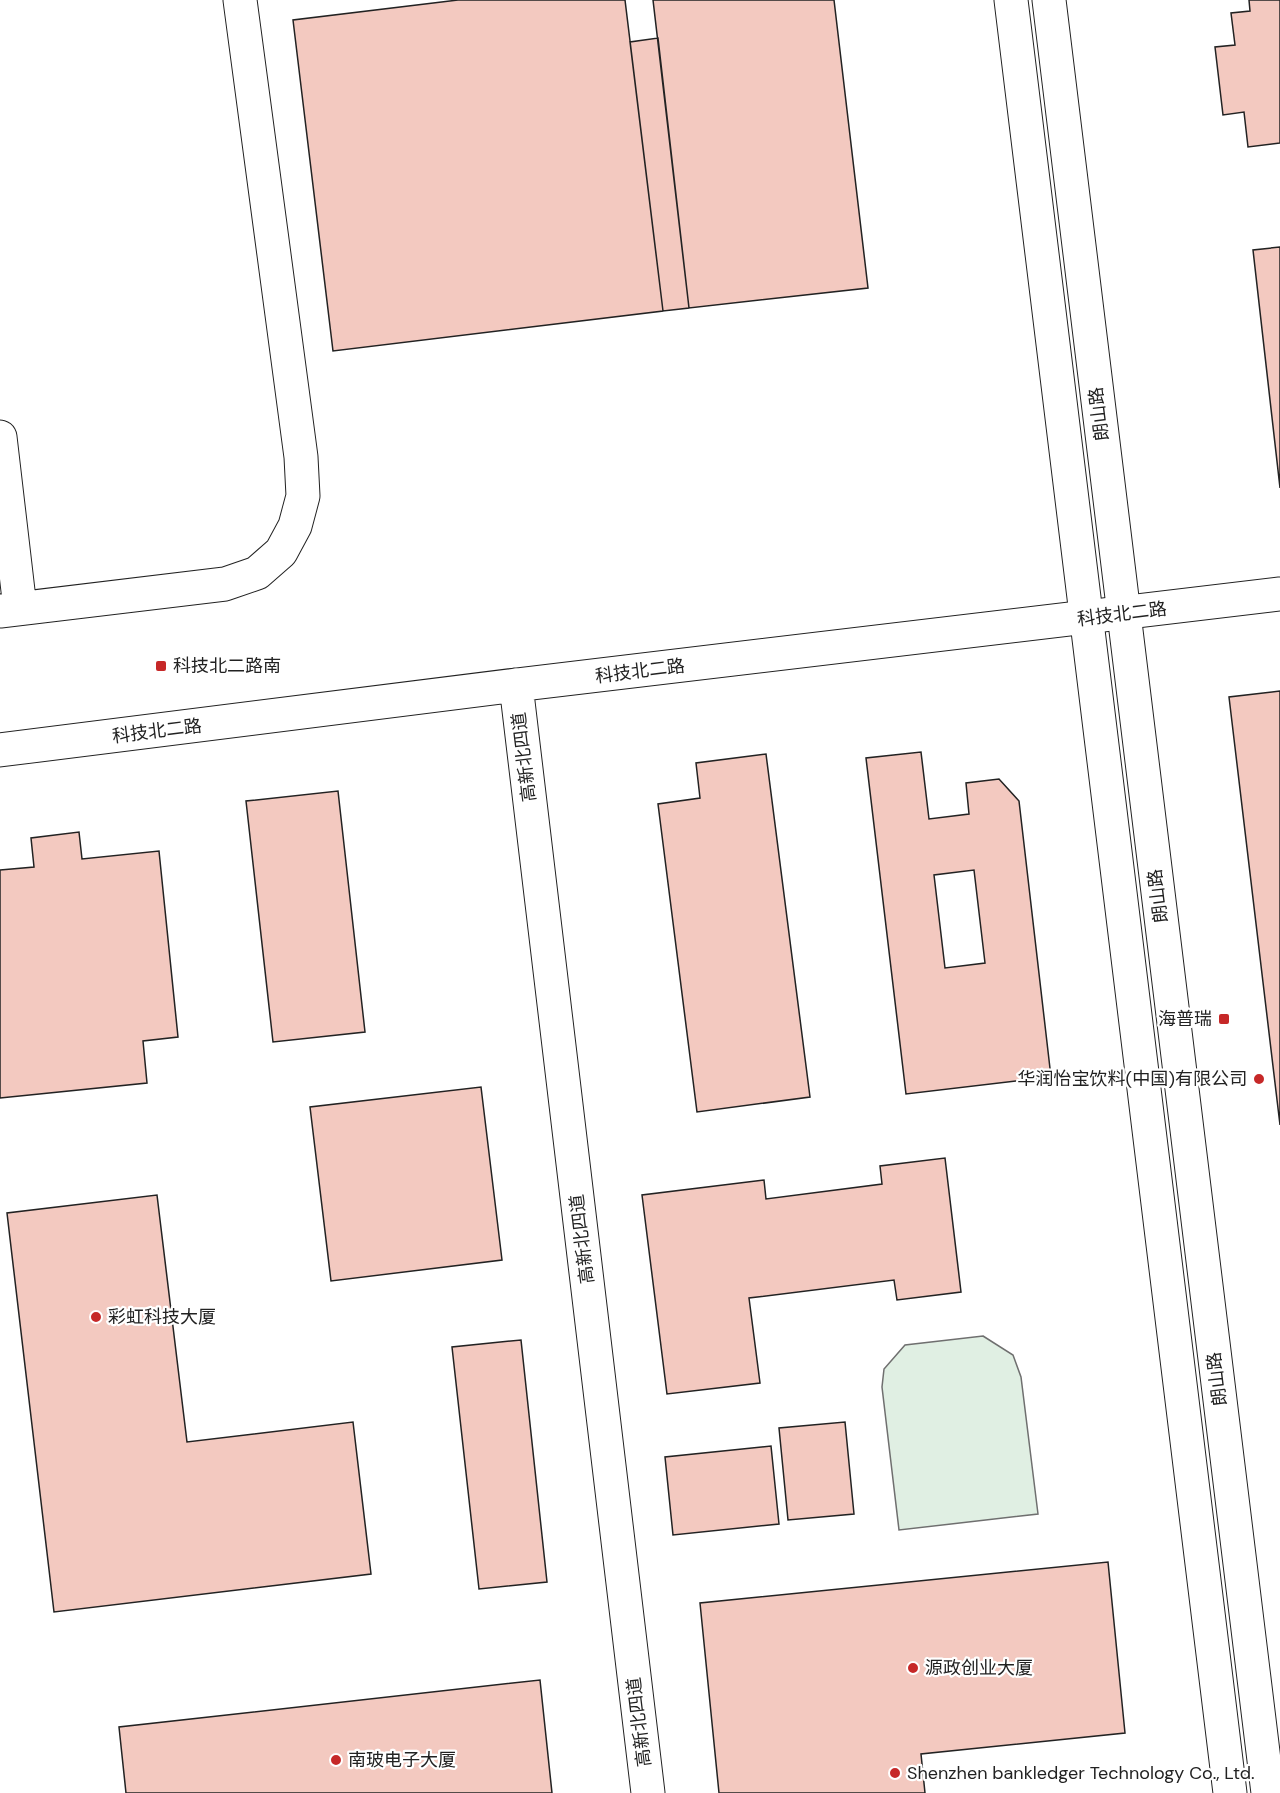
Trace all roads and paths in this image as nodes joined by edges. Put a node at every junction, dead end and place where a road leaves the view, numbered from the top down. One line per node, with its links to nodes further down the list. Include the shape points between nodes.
1 (240, 0): 6 (main road, via 302,457 303,496 295,526 281,552 257,573 225,584)
2 (1011, 0): 8 (main road, 朗山路)
3 (1048, 0): 7 (main road, 朗山路)
4 (0, 437): 6 (main road)
5 (1280, 594): 7 (main road, 科技北二路)
6 (10, 610)
7 (1124, 614): 8 (main road, 科技北二路); 13 (main road, 朗山路)
8 (1087, 618): 9 (main road, 科技北二路); 12 (main road, 朗山路)
9 (516, 685): 10 (main road, 科技北二路); 11 (main road, 高新北四道)
10 (0, 750)
11 (648, 1793)
12 (1230, 1793)
13 (1268, 1793)

